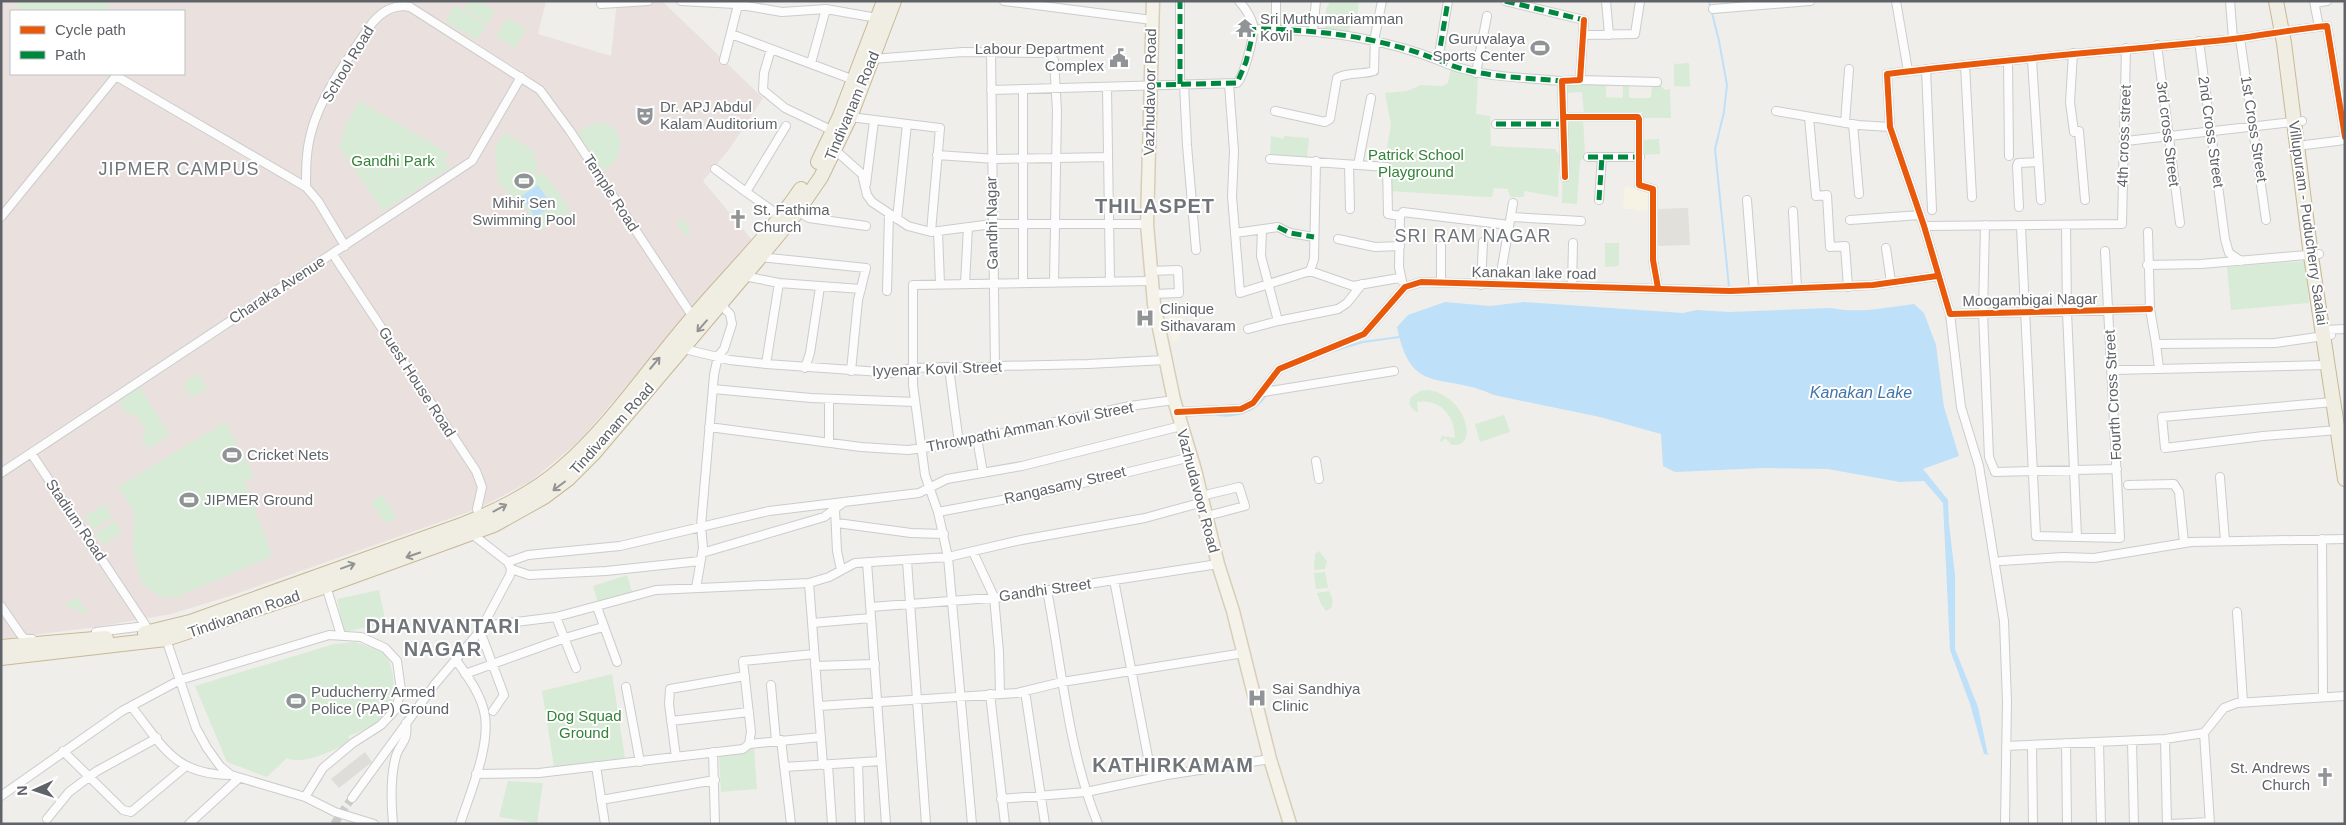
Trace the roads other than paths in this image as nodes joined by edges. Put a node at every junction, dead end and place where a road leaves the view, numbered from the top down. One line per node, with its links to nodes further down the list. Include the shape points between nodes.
1 (648, 1): 24 (street)
2 (681, 1): 26 (street)
3 (884, 1): 31 (highway)
4 (894, 1): 49 (highway, Tindivanam Road)
5 (1004, 1): 32 (street)
6 (1153, 1): 32 (main road, Vazhudavoor Road)
7 (1180, 1): 65 (street)
8 (1239, 1): 36 (street)
9 (1276, 1): 35 (street)
10 (1316, 1): 37 (street)
11 (1382, 1): 43 (street)
12 (1448, 1): 51 (street)
13 (1606, 1): 39 (street)
14 (1640, 1): 39 (street, via 1636,34)
15 (1810, 1): 22 (street)
16 (1896, 1): 58 (street)
17 (2230, 1): 41 (street, 1st Cross Street)
18 (2276, 1): 33 (highway)
19 (2284, 1): 33 (highway)
20 (2327, 1): 23 (street)
21 (1510, 2): 27 (street)
22 (1791, 2): 29 (street)
23 (2314, 2): 34 (street)
24 (600, 4)
25 (753, 4): 26 (street); 28 (street, via 795,13)
26 (738, 5): 38 (street)
27 (1531, 5): 40 (street, via 1584,20)
28 (826, 9): 31 (street); 54 (street)
29 (1713, 9)
30 (1488, 16): 59 (street)
31 (877, 18): 61 (highway)
32 (1152, 20): 67 (main road, Vazhudavoor Road)
33 (2284, 25): 34 (street); 41 (street); 79 (highway, Villupuram - Puducherry Saalai)
34 (2319, 27): 89 (street, via 2327,26)
35 (1276, 28): 36 (street); 37 (street)
36 (1254, 29): 66 (street, via 1240,81)
37 (1313, 32): 43 (street)
38 (731, 34): 46 (street); 50 (street)
39 (1609, 35): 40 (street)
40 (1583, 36): 62 (street)
41 (2236, 38): 42 (street); 85 (street, 1st Cross Street)
42 (2199, 41): 44 (street); 86 (street, 2nd Cross Street)
43 (1374, 42): 51 (street, via 1410,49); 73 (street, via 1374,72 1344,74 1337,78 1330,119 1325,122)
44 (2157, 45): 45 (street); 88 (street, 3rd cross Street)
45 (2126, 48): 48 (street); 90 (street, 4th cross street)
46 (771, 49): 54 (street); 87 (street, via 762,90 785,108)
47 (991, 52): 49 (street); 70 (street, via 1050,55 1054,60); 71 (street)
48 (2073, 53): 52 (street); 117 (street, via 2070,102 2074,132 2079,131)
49 (872, 59): 75 (highway, Tindivanam Road)
50 (724, 60)
51 (1438, 60): 59 (street)
52 (2032, 60): 53 (street); 104 (street)
53 (2008, 61): 55 (street); 94 (street)
54 (811, 64): 61 (street)
55 (1965, 65): 57 (street); 113 (street)
56 (1849, 69): 80 (street)
57 (1926, 69): 58 (street); 121 (street)
58 (1908, 71): 84 (street, Moogambigai Nagar, via 1887,74)
59 (1476, 73): 63 (street)
60 (521, 77): 110 (street, School Road, via 410,7 392,7 373,22 316,118 307,153); 153 (street, Charaka Avenue, via 472,161); 199 (street, Temple Road, via 540,90 550,102)
61 (854, 80): 87 (highway)
62 (1580, 80): 63 (street); 64 (street)
63 (1562, 81): 78 (street)
64 (1657, 82)
65 (1182, 84): 66 (street); 67 (street); 157 (street)
66 (1229, 84): 148 (street, via 1234,132 1232,196)
67 (1150, 85): 68 (street); 135 (main road, Vazhudavoor Road)
68 (1107, 88): 70 (street); 97 (street)
69 (1023, 89): 70 (street); 71 (street); 101 (street)
70 (1056, 89): 96 (street)
71 (991, 90): 100 (street)
72 (1371, 98): 106 (street)
73 (1275, 111)
74 (1776, 111): 76 (street)
75 (850, 117): 77 (street); 92 (highway, Tindivanam Road)
76 (1809, 117): 80 (street); 185 (street, via 1816,196 1827,195 1830,247 1845,246)
77 (874, 121): 81 (street); 109 (street)
78 (1563, 121): 82 (street); 95 (street, via 1638,117); 108 (street)
79 (2298, 122): 85 (street); 91 (highway, Villupuram - Puducherry Saalai)
80 (1849, 123): 84 (street); 112 (street)
81 (908, 124): 93 (street, via 940,128); 128 (street)
82 (1496, 124)
83 (786, 126): 111 (street)
84 (1890, 127): 126 (street, Moogambigai Nagar)
85 (2254, 127): 86 (street); 130 (street, 1st Cross Street)
86 (2210, 130): 88 (street); 162 (street, 2nd Cross Street, via 2225,240 2229,253)
87 (833, 131): 122 (highway, via 814,172)
88 (2168, 136): 90 (street); 136 (street, 3rd cross Street)
89 (2345, 138): 91 (street)
90 (2126, 141): 142 (street, 4th cross street, via 2122,224)
91 (2301, 146): 159 (highway, Villupuram - Puducherry Saalai)
92 (835, 150): 109 (street, via 862,174); 122 (highway, Tindivanam Road, via 821,177)
93 (937, 155): 100 (street); 146 (street)
94 (2010, 156)
95 (1640, 157): 99 (street); 186 (street, via 1639,185 1653,189 1653,260)
96 (1056, 158): 97 (street, Gandhi Nagar); 101 (street, Gandhi Nagar); 137 (street)
97 (1108, 158): 134 (street)
98 (1588, 158): 99 (street)
99 (1602, 158): 114 (street)
100 (991, 159): 101 (street, Gandhi Nagar); 132 (street, Gandhi Nagar)
101 (1024, 159): 133 (street)
102 (1270, 159): 103 (street)
103 (1316, 162): 105 (street); 149 (street)
104 (2038, 162): 116 (street); 119 (street, via 2017,166)
105 (1349, 165): 106 (street); 120 (street)
106 (1358, 165): 125 (street, via 1386,167 1388,214)
107 (715, 169): 111 (street)
108 (1565, 178)
109 (866, 186): 124 (street, via 872,202)
110 (306, 187): 127 (street, via 116,76); 153 (street)
111 (746, 192): 122 (street)
112 (1859, 194)
113 (1972, 197)
114 (1599, 200)
115 (1747, 200): 189 (street)
116 (2041, 200)
117 (2084, 200)
118 (1513, 202): 138 (street)
119 (2019, 207)
120 (1350, 209)
121 (1932, 210)
122 (789, 211): 140 (street, via 809,218); 161 (highway, Tindivanam Road); 199 (highway)
123 (1793, 211): 187 (street)
124 (888, 214): 128 (street); 190 (street)
125 (1400, 216): 138 (street, via 1403,212); 154 (street)
126 (1920, 216): 129 (street); 141 (street, Moogambigai Nagar)
127 (1, 217)
128 (897, 219): 146 (street, via 908,226)
129 (1850, 220)
130 (2266, 220)
131 (1581, 221): 138 (street, via 1511,217)
132 (992, 224): 133 (street); 143 (street); 174 (street, Gandhi Nagar)
133 (1025, 224): 137 (street); 169 (street)
134 (1108, 224): 135 (street); 137 (street); 171 (street)
135 (1147, 224): 166 (main road, Vazhudavoor Road)
136 (2180, 224)
137 (1056, 225): 170 (street)
138 (1509, 225): 181 (street)
139 (1985, 225): 141 (street); 144 (street); 197 (street)
140 (866, 226)
141 (1924, 226): 167 (street, Moogambigai Nagar)
142 (2066, 226): 144 (street); 195 (street)
143 (968, 227): 146 (street); 177 (street)
144 (2022, 227): 194 (street)
145 (1262, 230): 148 (street); 149 (street, via 1278,228); 179 (street, via 1261,256)
146 (934, 231): 176 (street)
147 (2148, 232): 163 (street)
148 (1235, 233): 179 (street, via 1240,293)
149 (1314, 237): 164 (street, via 1314,259)
150 (1338, 239): 154 (street, via 1374,247)
151 (1483, 242): 180 (street)
152 (1573, 243): 182 (street)
153 (345, 246): 160 (street, Charaka Avenue)
154 (1400, 246): 168 (street)
155 (1441, 246): 175 (street)
156 (1886, 248): 172 (street)
157 (1196, 250)
158 (2105, 251): 196 (street, Fourth Cross Street)
159 (2315, 255): 162 (street); 203 (highway, Villupuram - Puducherry Saalai)
160 (334, 256): 231 (street, Charaka Avenue, via 121,391); 246 (street, Guest House Road, via 476,471 482,487)
161 (760, 257): 165 (highway, Tindivanam Road); 188 (street, via 866,268)
162 (2242, 261): 163 (street)
163 (2147, 265): 193 (street)
164 (1310, 271): 178 (street, via 1353,286); 179 (street)
165 (744, 276): 173 (street); 192 (highway, Tindivanam Road)
166 (1151, 276): 171 (street, Gandhi Nagar); 191 (main road, Vazhudavoor Road); 191 (street, Gandhi Nagar, via 1178,270 1179,293)
167 (1937, 276): 172 (street, Kanakan lake road); 198 (street, Moogambigai Nagar)
168 (1399, 278): 178 (street); 184 (street)
169 (1024, 282): 170 (street, Gandhi Nagar); 174 (street, Gandhi Nagar)
170 (1054, 282): 171 (street, Gandhi Nagar)
171 (1110, 282)
172 (1891, 282): 185 (street, Kanakan lake road)
173 (779, 283): 183 (street); 208 (street)
174 (992, 283): 177 (street); 213 (street)
175 (1441, 283): 180 (street, Kanakan lake road); 184 (street, Kanakan lake road, via 1421,282)
176 (940, 284): 177 (street); 211 (street, via 912,285)
177 (965, 284)
178 (1362, 284): 200 (street, via 1338,309)
179 (1268, 285): 200 (street)
180 (1481, 285): 181 (street, Kanakan lake road)
181 (1502, 285): 182 (street, Kanakan lake road)
182 (1572, 286): 186 (street, Kanakan lake road)
183 (820, 287): 188 (street); 210 (street)
184 (1406, 287): 219 (street, via 1364,334 1278,369)
185 (1848, 287): 187 (street, Kanakan lake road)
186 (1658, 288): 189 (street, Kanakan lake road)
187 (1797, 288): 189 (street, Kanakan lake road)
188 (861, 289): 216 (street)
189 (1754, 290)
190 (888, 291)
191 (1153, 294): 207 (main road, Vazhudavoor Road)
192 (720, 304): 205 (highway, Tindivanam Road, one-way to 205); 206 (street, via 730,314 732,324 724,349)
193 (2150, 309): 196 (street, Moogambigai Nagar); 204 (street)
194 (2027, 312): 195 (street, Moogambigai Nagar); 197 (street, Moogambigai Nagar); 237 (street)
195 (2067, 312): 196 (street, Moogambigai Nagar); 235 (street)
196 (2108, 312): 215 (street, Fourth Cross Street)
197 (1983, 313): 198 (street, Moogambigai Nagar); 237 (street, via 1989,457 1995,472)
198 (1950, 314): 331 (street, via 1961,407 1979,466 2004,621)
199 (693, 317): 205 (highway)
200 (1278, 321): 201 (street)
201 (1248, 329)
202 (2345, 329): 203 (street)
203 (2326, 333): 204 (street, via 2275,343); 209 (highway, Villupuram - Puducherry Saalai); 226 (highway, Villupuram - Puducherry Saalai)
204 (2156, 344): 214 (street)
205 (676, 346): 206 (street, Iyyenar Kovil Street); 252 (highway, Tindivanam Road, one-way to 252, via 594,453 568,479 525,508); 269 (highway, one-way to 205, via 485,516 539,486 583,449)
206 (718, 356): 208 (street, Iyyenar Kovil Street); 218 (street)
207 (1165, 360): 213 (street, Iyyenar Kovil Street); 223 (main road, Vazhudavoor Road)
208 (766, 364): 210 (street, Iyyenar Kovil Street)
209 (2327, 365): 214 (street); 222 (highway, Villupuram - Puducherry Saalai)
210 (805, 368): 216 (street, Iyyenar Kovil Street)
211 (911, 368): 212 (street, Iyyenar Kovil Street); 216 (street, Iyyenar Kovil Street, via 895,373); 221 (street)
212 (949, 368): 213 (street, Iyyenar Kovil Street); 229 (street)
213 (994, 368)
214 (2160, 368): 215 (street)
215 (2113, 370): 234 (street, Fourth Cross Street)
216 (851, 371)
217 (1394, 371): 219 (street)
218 (713, 389): 220 (street); 225 (street)
219 (1264, 392): 223 (street, via 1254,404 1241,409)
220 (830, 399): 221 (street); 228 (street)
221 (915, 402): 230 (street)
222 (2333, 402): 226 (highway, Villupuram - Puducherry Saalai); 226 (street, via 2162,417 2165,448 2263,436)
223 (1175, 406): 224 (main road, Vazhudavoor Road); 227 (street, Throwpathi Amman Kovil Street, via 1130,406)
224 (1181, 426): 232 (main road, Vazhudavoor Road); 238 (street)
225 (708, 427): 228 (street, Throwpathi Amman Kovil Street); 251 (street)
226 (2341, 431): 240 (highway)
227 (976, 438): 229 (street, Throwpathi Amman Kovil Street); 238 (street)
228 (828, 442): 230 (street, Throwpathi Amman Kovil Street, via 879,449)
229 (958, 443): 230 (street, Throwpathi Amman Kovil Street)
230 (921, 449): 243 (street)
231 (31, 453): 236 (street, Charaka Avenue); 285 (street, Stadium Road)
232 (1191, 457): 244 (main road, Vazhudavoor Road); 248 (street, Rangasamy Street, via 1042,493)
233 (1316, 462): 241 (street)
234 (2117, 469): 235 (street); 254 (street, Fourth Cross Street, via 2120,538)
235 (2075, 470): 237 (street); 254 (street)
236 (1, 472)
237 (2032, 472): 254 (street, via 2036,536)
238 (983, 473): 243 (street, via 947,479)
239 (2220, 478): 257 (street)
240 (2345, 479)
241 (1319, 480)
242 (2128, 485): 258 (street, via 2174,484 2179,492)
243 (929, 487): 245 (street, via 908,495); 248 (street)
244 (1202, 499): 249 (main road, Vazhudavoor Road); 249 (street, via 1239,487 1245,506); 259 (street, via 1145,518)
245 (844, 502): 247 (street); 251 (street, via 769,511)
246 (477, 509)
247 (835, 510): 250 (street); 260 (street, via 824,517)
248 (938, 512): 253 (street)
249 (1207, 516): 265 (main road, Vazhudavoor Road)
250 (837, 523): 253 (street); 267 (street)
251 (701, 526): 260 (street); 266 (street, via 620,546 528,555)
252 (472, 534): 266 (street); 269 (highway, Tindivanam Road, one-way to 269)
253 (944, 534): 261 (street)
254 (2076, 537)
255 (2322, 539): 256 (street); 257 (street); 311 (street)
256 (2345, 539)
257 (2225, 541): 258 (street)
258 (2184, 543): 262 (street, via 2094,558)
259 (973, 552): 261 (street); 273 (street)
260 (701, 557): 266 (street, via 606,571 529,575); 271 (street)
261 (948, 557): 263 (street); 274 (street)
262 (2002, 560)
263 (907, 561): 264 (street); 275 (street)
264 (867, 562): 267 (street); 278 (street)
265 (1218, 564): 268 (street, Gandhi Street); 290 (main road, Vazhudavoor Road)
266 (510, 565): 284 (street, via 501,593)
267 (841, 570): 270 (street)
268 (1114, 580): 272 (street, Gandhi Street); 299 (street)
269 (324, 581): 285 (highway, via 190,622); 286 (street); 288 (highway, Tindivanam Road)
270 (809, 583): 271 (street); 282 (street)
271 (696, 588): 277 (street, via 656,590)
272 (1047, 590): 273 (street, Gandhi Street); 303 (street)
273 (994, 597): 274 (street, Gandhi Street); 307 (street)
274 (953, 601): 275 (street, Gandhi Street); 309 (street)
275 (910, 604): 278 (street, Gandhi Street); 312 (street)
276 (1, 606): 285 (street, via 25,639)
277 (597, 607): 280 (street); 283 (street)
278 (870, 607): 281 (street)
279 (2237, 612): 314 (street)
280 (556, 617): 284 (street); 287 (street)
281 (871, 618): 282 (street); 296 (street)
282 (812, 623): 291 (street)
283 (603, 627): 287 (street); 294 (street)
284 (482, 628): 293 (street); 295 (street)
285 (148, 630): 289 (highway)
286 (341, 635): 302 (street, via 329,635); 352 (street, via 361,637 385,648 397,661 401,690 396,709 381,725 323,768)
287 (565, 638): 295 (street); 298 (street)
288 (166, 639): 292 (highway, Tindivanam Road); 302 (street)
289 (7, 646)
290 (1244, 653): 299 (street); 335 (main road, Vazhudavoor Road)
291 (814, 654): 297 (street); 301 (street, via 743,661)
292 (1, 658)
293 (456, 660): 300 (street); 320 (street)
294 (617, 662)
295 (494, 664): 300 (street); 317 (street, via 504,695)
296 (875, 664): 297 (street); 313 (street)
297 (815, 666): 316 (street)
298 (576, 668)
299 (1131, 671): 303 (street); 347 (street)
300 (465, 674): 343 (street, via 477,690 485,712 482,751)
301 (745, 676): 318 (street); 319 (street, via 670,689)
302 (180, 680): 315 (street); 344 (street, via 206,748)
303 (1062, 682): 306 (street); 349 (street)
304 (772, 685): 325 (street)
305 (626, 687): 337 (street)
306 (1025, 691): 307 (street); 350 (street)
307 (1000, 693): 308 (street)
308 (990, 694): 309 (street); 355 (street)
309 (960, 696): 312 (street); 369 (street)
310 (2345, 696): 311 (street)
311 (2323, 697): 314 (street)
312 (917, 699): 313 (street); 368 (street)
313 (877, 700): 316 (street); 336 (street)
314 (2242, 702): 321 (street, via 2224,708)
315 (131, 706): 323 (street); 332 (street)
316 (819, 706): 322 (street)
317 (493, 711)
318 (749, 712): 319 (street); 328 (street)
319 (671, 721): 334 (street)
320 (406, 723): 353 (street); 360 (street, via 408,734 395,757 392,779)
321 (2204, 733): 324 (street); 357 (street)
322 (821, 737): 325 (street); 339 (street)
323 (157, 738): 341 (street, via 171,756); 345 (street)
324 (2165, 739): 326 (street); 379 (street)
325 (779, 741): 328 (street); 342 (street)
326 (2132, 741): 327 (street); 378 (street)
327 (2099, 742): 329 (street); 377 (street)
328 (749, 744): 333 (street, via 743,749)
329 (2066, 744): 330 (street); 376 (street)
330 (2032, 745): 331 (street); 375 (street)
331 (2006, 746): 374 (street)
332 (63, 751): 345 (street); 351 (street)
333 (713, 752): 334 (street); 348 (street)
334 (676, 756): 337 (street)
335 (1270, 758): 347 (street); 373 (main road, Vazhudavoor Road)
336 (881, 761): 338 (street); 367 (street)
337 (640, 762): 340 (street)
338 (858, 763): 339 (street); 366 (street)
339 (825, 765): 342 (street); 365 (street)
340 (596, 766): 343 (street, via 540,773); 354 (street)
341 (186, 767): 344 (street, via 196,772); 345 (street, via 130,812 123,810)
342 (784, 767): 364 (street)
343 (476, 774): 361 (street)
344 (231, 776): 346 (street)
345 (89, 777): 356 (street, via 69,792)
346 (239, 778): 352 (street); 358 (street)
347 (1152, 778): 349 (street)
348 (715, 780): 354 (street); 363 (street)
349 (1086, 792): 350 (street); 372 (street)
350 (1042, 795): 355 (street); 371 (street)
351 (1, 796)
352 (305, 797): 359 (street)
353 (352, 798)
354 (601, 800): 362 (street)
355 (1001, 800): 370 (street)
356 (47, 820)
357 (2210, 823): 380 (street)
358 (189, 824)
359 (374, 824)
360 (393, 824)
361 (460, 824)
362 (605, 824)
363 (715, 824)
364 (791, 824)
365 (832, 824)
366 (860, 824)
367 (886, 824)
368 (926, 824)
369 (972, 824)
370 (1005, 824)
371 (1045, 824)
372 (1098, 824)
373 (1290, 824)
374 (2005, 824)
375 (2033, 824)
376 (2067, 824)
377 (2101, 824)
378 (2134, 824)
379 (2167, 824)
380 (2171, 824)

